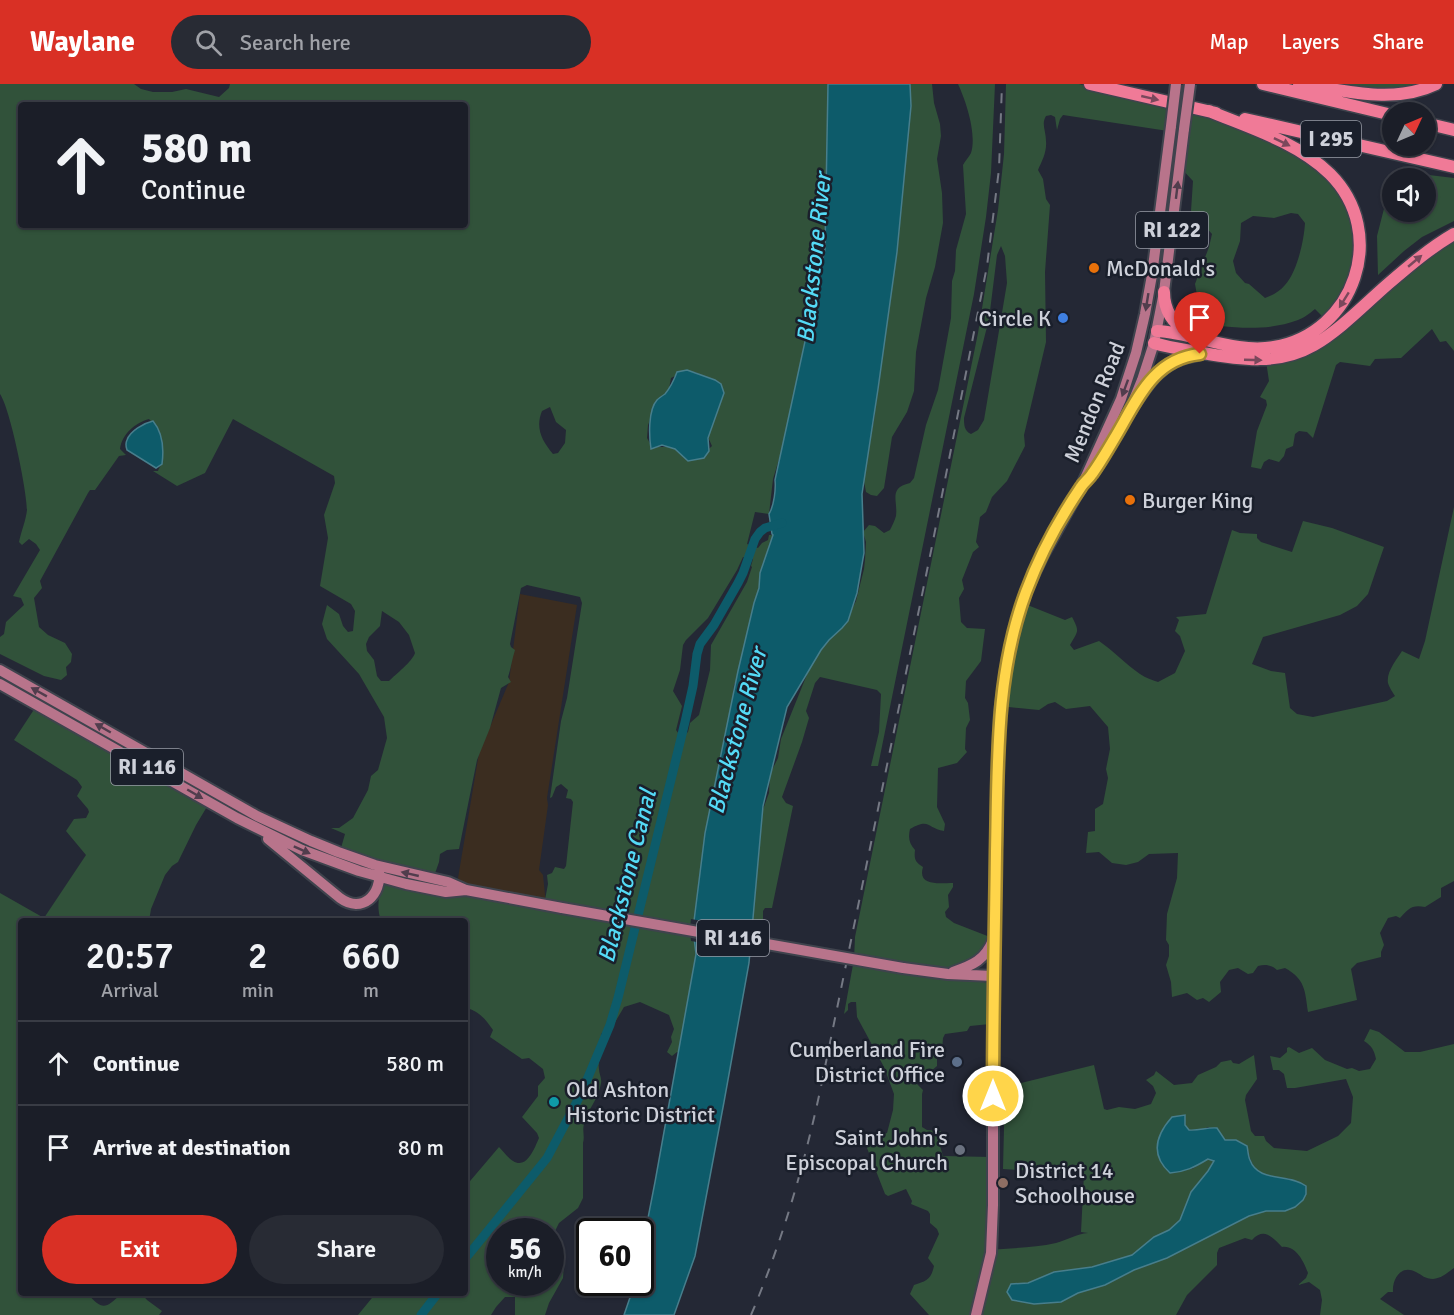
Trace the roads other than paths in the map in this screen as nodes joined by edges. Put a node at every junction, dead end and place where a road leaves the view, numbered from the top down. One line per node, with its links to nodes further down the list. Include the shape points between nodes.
1 (1090, 84): 7 (highway, I 295, one-way to 7)
2 (1176, 84): 14 (main road, Mendon Road / RI 122, one-way to 14, bridge)
3 (1190, 84): 13 (main road, Mendon Road / RI 122, one-way to 3, bridge)
4 (1263, 84): 8 (highway, I 295)
5 (1299, 84): 6 (highway, via 1388,95 1411,93)
6 (1436, 84)
7 (1209, 111): 11 (highway, I 295); 16 (highway, one-way to 16, via 1290,146 1331,176 1353,210 1360,252 1346,298 1310,334 1291,343 1264,348)
8 (1382, 113)
9 (1436, 126): 10 (highway)
10 (1454, 130)
11 (1454, 167)
12 (1454, 234): 17 (highway, one-way to 12, via 1265,360 1296,354 1315,345 1422,255)
13 (1164, 292): 15 (main road, Mendon Road / RI 122); 16 (highway, via 1170,318)
14 (1142, 332): 15 (main road); 19 (main road, Mendon Road / RI 122, one-way to 19, via 1121,399)
15 (1155, 337): 16 (highway); 17 (highway); 18 (main road, Mendon Road / RI 122)
16 (1198, 337)
17 (1218, 355): 18 (highway, via 1187,356 1167,365 1150,380)
18 (1128, 414): 19 (main road, Mendon Road / RI 122, via 1094,472)
19 (1082, 485): 27 (main road, Mendon Road / RI 122, via 1026,591 1006,668 998,737)
20 (0, 670): 22 (main road, RI 116, one-way to 20)
21 (0, 684): 22 (main road, RI 116)
22 (74, 719): 23 (main road, RI 116, one-way to 23); 24 (main road, RI 116, one-way to 22, via 270,822)
23 (249, 825): 25 (main road, RI 116, one-way to 25, via 314,855); 25 (main road, via 348,903 368,901 375,893)
24 (375, 864): 25 (main road); 26 (main road, RI 116, one-way to 24)
25 (379, 877): 26 (main road, RI 116, via 446,892)
26 (466, 890): 28 (main road, RI 116, bridge)
27 (995, 931): 28 (main road, via 983,957); 29 (main road, Mendon Road / RI 122)
28 (948, 974): 29 (main road, RI 116)
29 (993, 976): 30 (main road, Mendon Road, via 991,1253)
30 (976, 1315)

